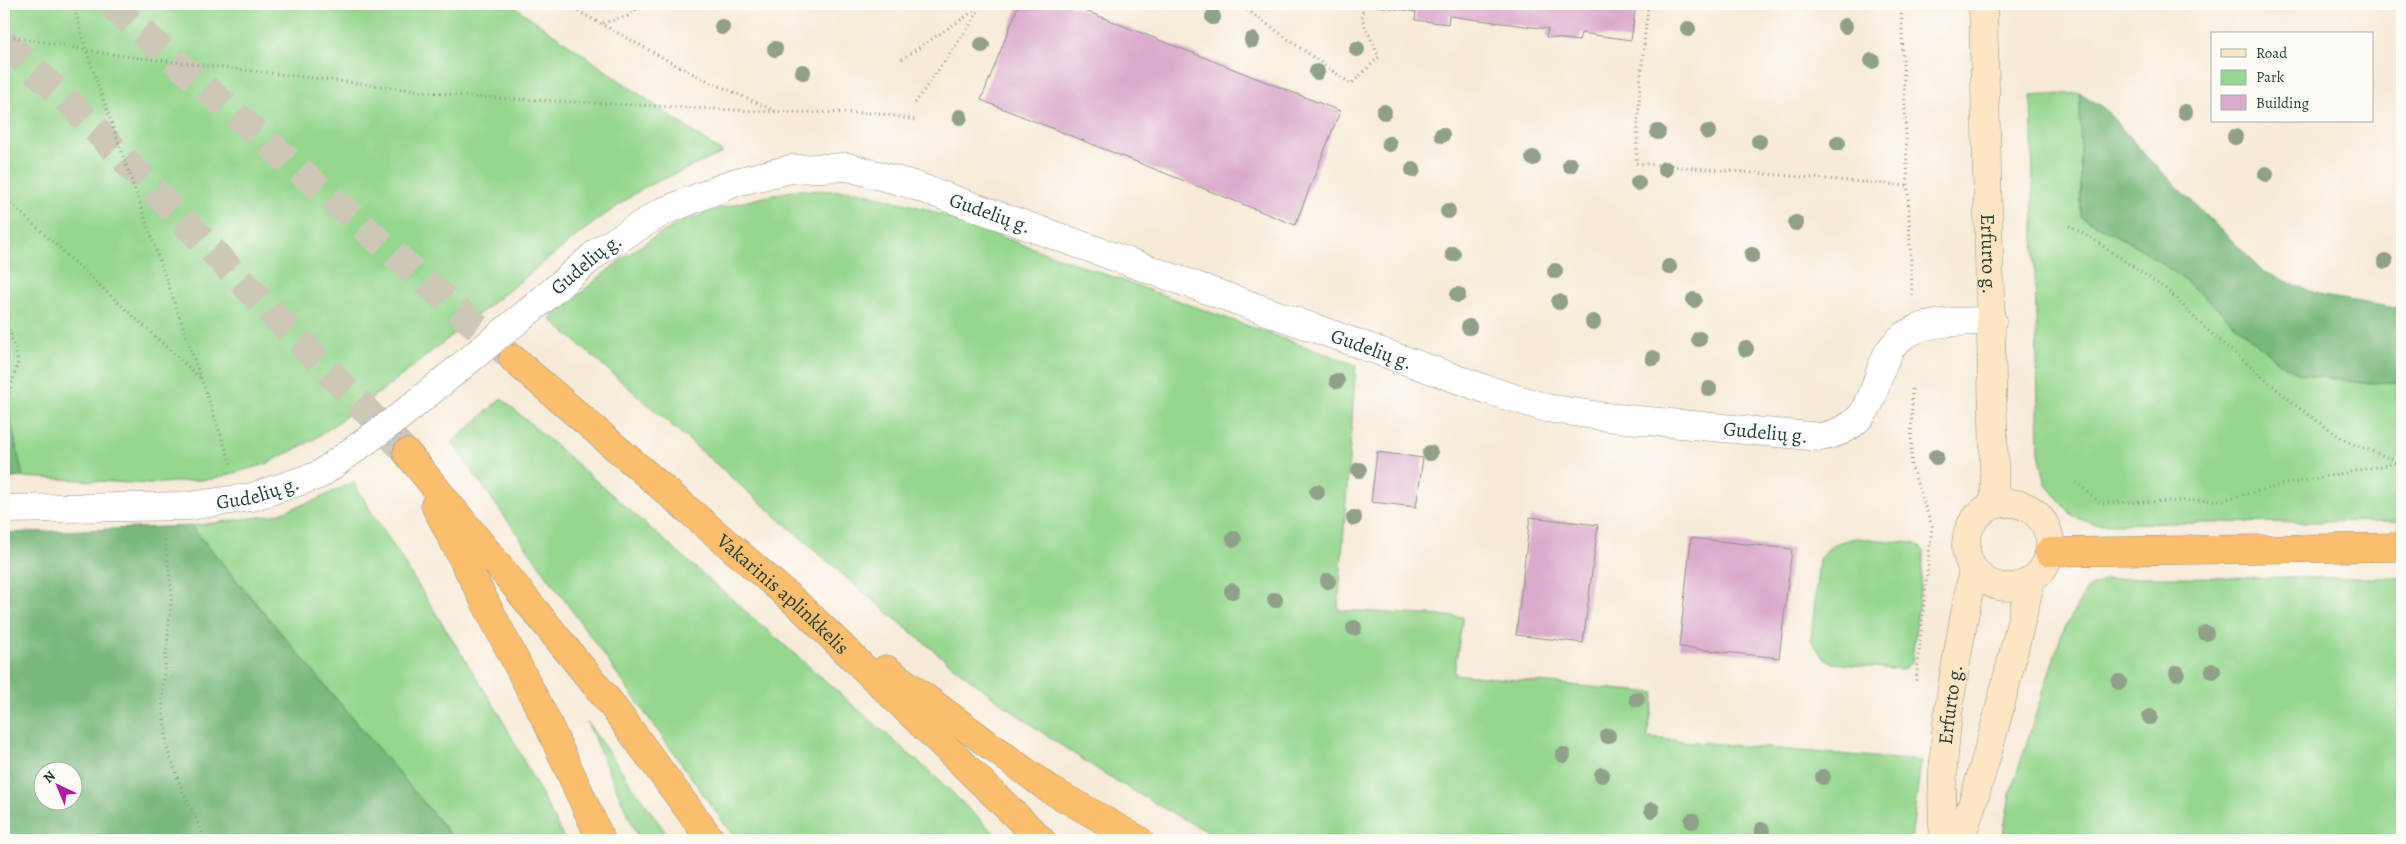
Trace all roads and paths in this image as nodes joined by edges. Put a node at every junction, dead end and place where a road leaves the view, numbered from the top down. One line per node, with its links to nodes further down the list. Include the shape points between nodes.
1 (73, 4): 15 (path)
2 (565, 4): 13 (path)
3 (642, 4): 13 (path, via 628,16)
4 (781, 4): 12 (path)
5 (982, 4): 11 (path)
6 (1238, 4): 7 (path, via 1351,84 1379,58 1362,19)
7 (1363, 4)
8 (1648, 4): 20 (path, via 1636,163)
9 (1901, 4): 20 (path)
10 (1983, 4): 24 (street, Erfurto g.)
11 (978, 9): 16 (path); 17 (path)
12 (773, 11)
13 (602, 23): 18 (path, via 689,72)
14 (4, 34): 15 (path)
15 (86, 50): 18 (path, via 473,97); 27 (path)
16 (902, 60)
17 (915, 103)
18 (777, 112): 19 (path, via 877,113)
19 (916, 120)
20 (1909, 186): 25 (path)
21 (4, 197): 27 (path)
22 (2069, 226): 30 (path, via 2166,289 2204,327 2299,408 2346,441)
23 (4, 310): 29 (path, via 18,362)
24 (1992, 321): 25 (street, Gudelių g., via 1941,324); 33 (street, Erfurto g.)
25 (1913, 331): 32 (street, Gudelių g., via 1895,342 1884,359 1863,415 1833,435 1820,438 1606,417 1547,408 1488,390 910,184 848,167 791,169 736,182 662,212 599,251 399,417 319,475)
26 (513, 359): 40 (highway, Vakarinis aplinkkelis)
27 (201, 379): 32 (path)
28 (1912, 388): 41 (path, via 1911,465 1932,526)
29 (4, 410)
30 (2400, 462): 31 (path, via 2223,500 2100,503)
31 (2076, 482)
32 (243, 498): 34 (street, Gudelių g.)
33 (1995, 504): 37 (street, via 2012,503 2028,508 2041,519 2049,535); 38 (street, via 1980,512 1970,526 1966,540 1967,555)
34 (161, 508): 35 (street, Gudelių g.); 42 (path, via 172,592 162,698 167,748 182,790)
35 (4, 509)
36 (2402, 547): 37 (highway)
37 (2049, 552): 39 (street, via 2043,568)
38 (1973, 569): 39 (street, via 1984,580 1998,586 2015,586); 47 (street, Erfurto g., via 1948,705 1941,804)
39 (2031, 580): 48 (street, via 1973,804)
40 (802, 608): 45 (highway, Vakarinis aplinkkelis); 46 (highway, via 1049,789)
41 (1916, 682)
42 (206, 840)
43 (601, 840): 44 (highway, via 548,724 407,453 611,704)
44 (711, 840)
45 (1041, 840)
46 (1139, 840)
47 (1944, 840)
48 (1960, 840)

